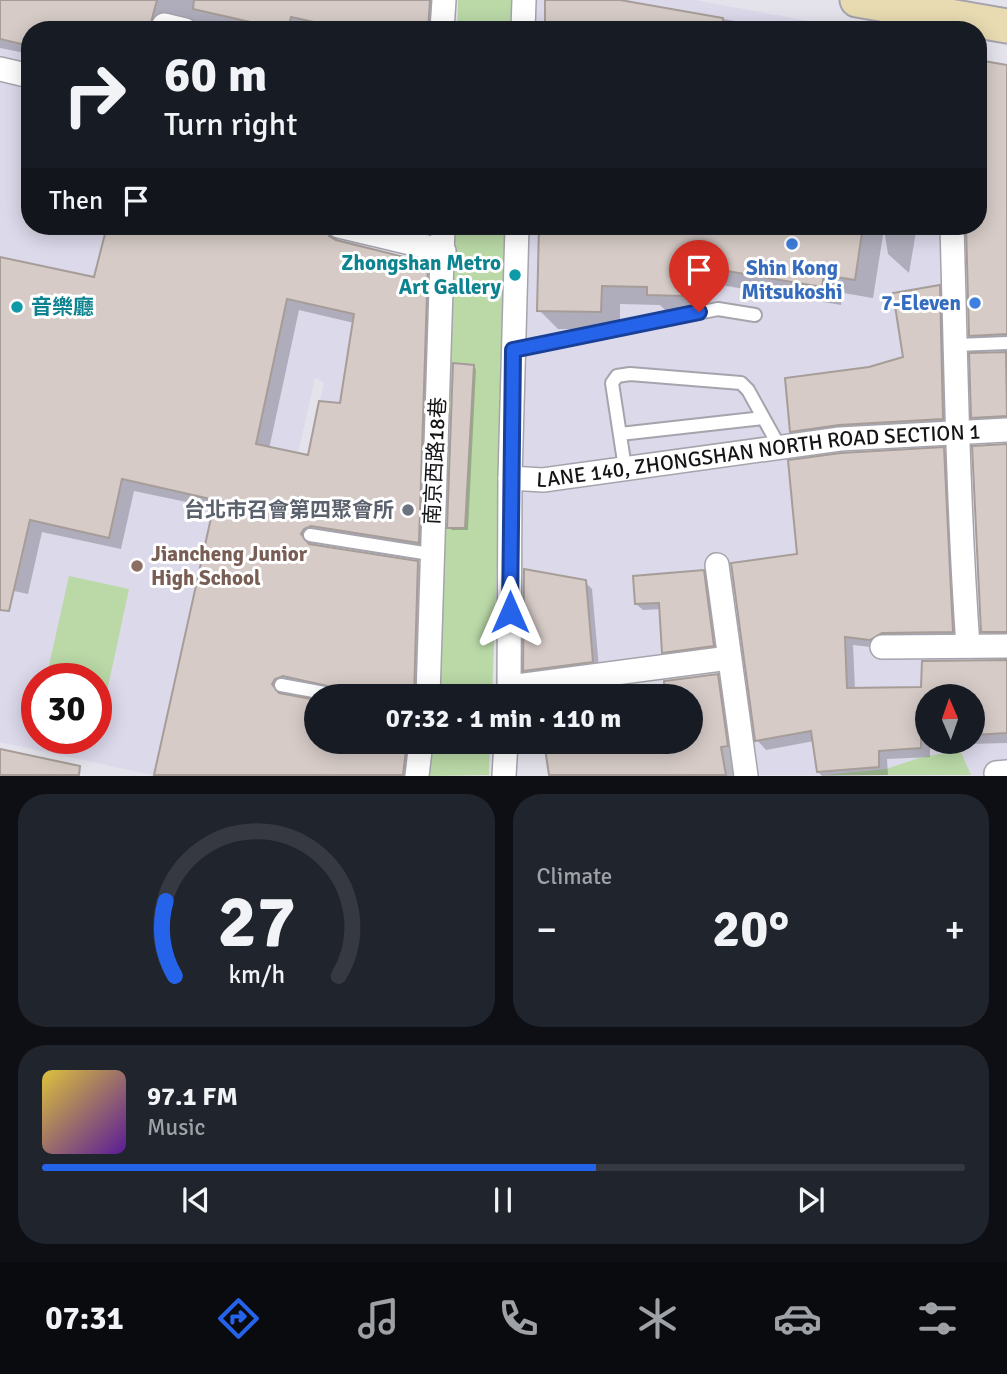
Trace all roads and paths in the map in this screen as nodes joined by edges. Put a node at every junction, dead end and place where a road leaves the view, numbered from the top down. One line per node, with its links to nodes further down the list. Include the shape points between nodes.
1 (444, 0): 4 (street)
2 (524, 0): 5 (street)
3 (857, 0): 6 (main road)
4 (443, 21)
5 (523, 21)
6 (955, 21)
7 (987, 25): 8 (main road)
8 (1007, 26)
9 (0, 69): 10 (street)
10 (21, 74)
11 (377, 235): 15 (street)
12 (443, 235): 15 (street, 南京西路18巷)
13 (517, 235): 19 (street)
14 (951, 235): 18 (street)
15 (444, 251): 28 (street, 南京西路18巷)
16 (755, 316): 19 (lane, via 718,309)
17 (1007, 343): 18 (lane)
18 (956, 345): 22 (street)
19 (513, 350): 26 (street)
20 (763, 418): 23 (lane); 23 (lane, via 741,383 630,374 617,376 612,383); 24 (lane)
21 (1007, 430): 22 (street, LANE 140, ZHONGSHAN NORTH ROAD SECTION 1)
22 (960, 432): 24 (street, LANE 140, ZHONGSHAN NORTH ROAD SECTION 1); 30 (street, via 959,525)
23 (620, 434): 25 (lane)
24 (779, 446): 25 (street, LANE 140, ZHONGSHAN NORTH ROAD SECTION 1)
25 (625, 468): 26 (street, LANE 140, ZHONGSHAN NORTH ROAD SECTION 1, via 542,480)
26 (510, 478): 35 (street)
27 (310, 535): 28 (lane)
28 (430, 554): 34 (street, 南京西路18巷)
29 (717, 565): 33 (street)
30 (968, 646): 31 (street); 32 (street)
31 (1007, 646)
32 (882, 647)
33 (729, 658): 36 (street); 43 (street)
34 (428, 684)
35 (509, 684)
36 (561, 684)
37 (281, 685): 38 (lane)
38 (304, 689)
39 (420, 754): 41 (street)
40 (505, 754): 42 (street)
41 (417, 775)
42 (504, 775)
43 (746, 775)

